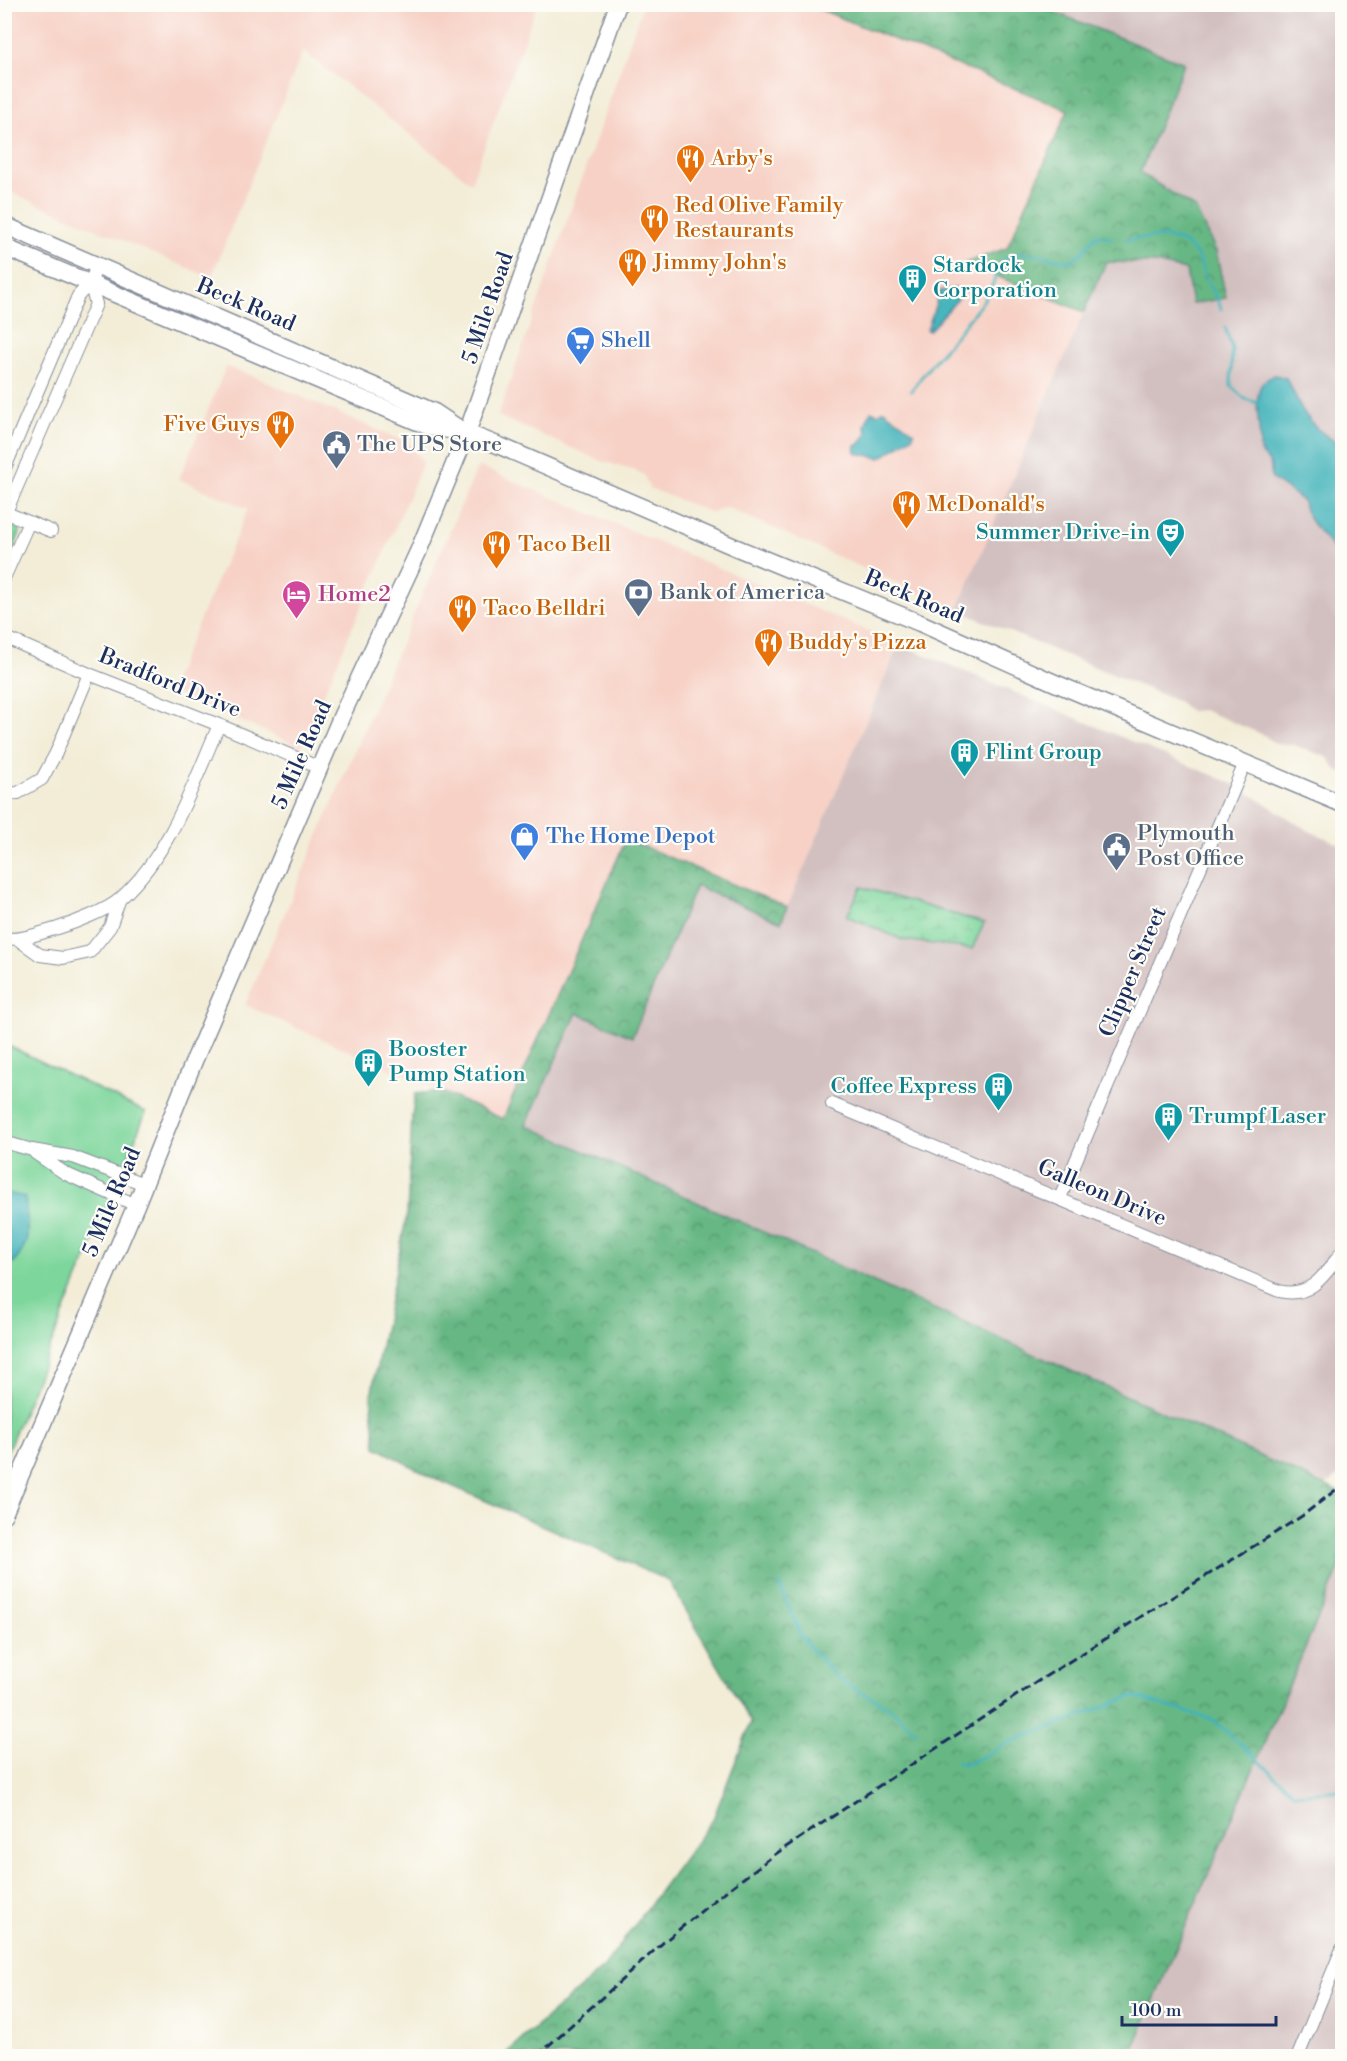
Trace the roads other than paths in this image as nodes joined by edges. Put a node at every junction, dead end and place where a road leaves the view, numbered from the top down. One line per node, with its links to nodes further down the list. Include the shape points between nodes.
1 (618, 4): 6 (main road, 5 Mile Road)
2 (4, 225): 4 (main road, Beck Road)
3 (4, 247): 5 (main road, Beck Road)
4 (97, 266): 5 (street); 6 (main road, Beck Road, via 434,412)
5 (90, 283): 6 (main road, Beck Road, via 427,426); 7 (street, via 78,296); 8 (street, via 96,304)
6 (467, 433): 15 (main road, Beck Road); 16 (main road, 5 Mile Road)
7 (4, 470)
8 (5, 512): 9 (street)
9 (29, 522): 10 (street); 11 (street)
10 (51, 531)
11 (4, 579)
12 (4, 637): 13 (street, Bradford Drive)
13 (89, 674): 14 (street, Bradford Drive); 17 (street, via 42,779 18,793)
14 (219, 725): 16 (street, Bradford Drive); 19 (street, via 176,825 153,863)
15 (1245, 763): 18 (main road, Beck Road); 26 (street, Clipper Street)
16 (320, 768): 25 (main road, 5 Mile Road)
17 (4, 794)
18 (1342, 804)
19 (119, 901): 21 (street, via 74,923); 21 (street, via 110,927 90,952 63,958 40,955)
20 (4, 939): 21 (street)
21 (20, 940)
22 (832, 1104): 26 (street, Galleon Drive)
23 (4, 1142): 24 (street)
24 (32, 1150): 25 (street, via 73,1157); 27 (street, via 66,1174)
25 (144, 1184): 27 (main road, 5 Mile Road)
26 (1060, 1198): 28 (street, Galleon Drive, via 1288,1293 1312,1288)
27 (136, 1205): 29 (main road, 5 Mile Road)
28 (1342, 1252)
29 (4, 1514)
30 (1342, 1949): 31 (street)
31 (1298, 2056)

